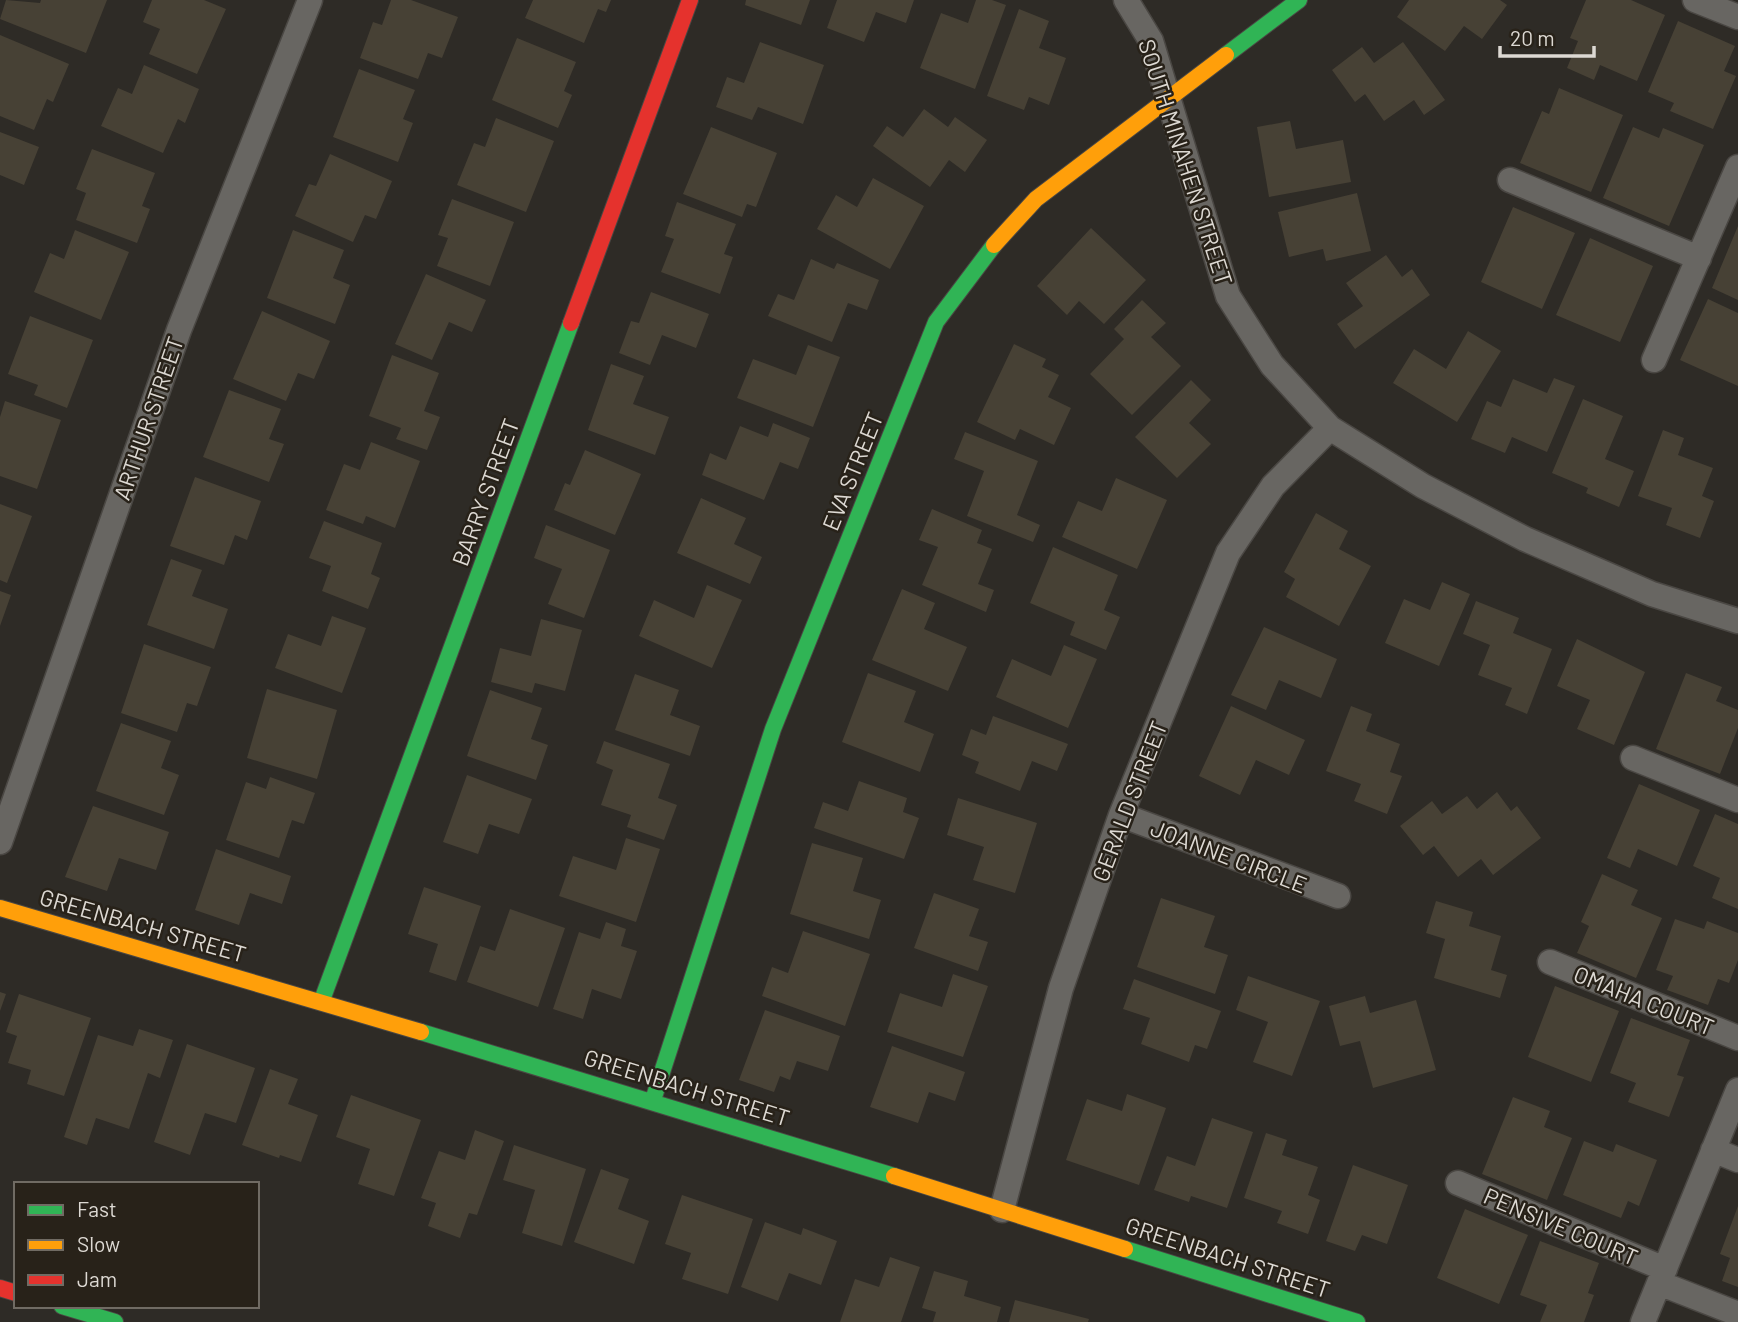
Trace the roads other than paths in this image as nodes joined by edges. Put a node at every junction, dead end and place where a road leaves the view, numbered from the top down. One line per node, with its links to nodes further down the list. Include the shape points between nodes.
1 (310, 0): 17 (street, ARTHUR STREET, via 180,330)
2 (690, 0): 21 (main road, BARRY STREET)
3 (1126, 0): 7 (street, SOUTH MINAHEN STREET, via 1151,41)
4 (1299, 0): 7 (main road, EVA STREET)
5 (1695, 0): 6 (street)
6 (1738, 17)
7 (1169, 96): 12 (street, SOUTH MINAHEN STREET, via 1228,296 1272,365); 24 (main road, EVA STREET, via 1036,199 982,258 936,322 773,729)
8 (1738, 167): 10 (street)
9 (1510, 180): 10 (street)
10 (1699, 258): 11 (street)
11 (1654, 360)
12 (1330, 428): 13 (street, SOUTH MINAHEN STREET, via 1423,486 1525,539 1652,594); 16 (street, GERALD STREET, via 1273,486 1228,553)
13 (1738, 621)
14 (1633, 758): 15 (street)
15 (1738, 800)
16 (1121, 815): 18 (street, JOANNE CIRCLE); 28 (street, GERALD STREET, via 1061,988)
17 (0, 842)
18 (1338, 897)
19 (0, 908): 21 (main road, GREENBACH STREET)
20 (1550, 962): 22 (street, OMAHA COURT)
21 (322, 1000): 24 (main road, GREENBACH STREET)
22 (1738, 1038)
23 (1738, 1090): 25 (street)
24 (653, 1100): 28 (main road, GREENBACH STREET)
25 (1713, 1150): 26 (street); 29 (street)
26 (1738, 1160)
27 (1458, 1183): 29 (street, PENSIVE COURT)
28 (1002, 1210): 33 (main road, GREENBACH STREET)
29 (1662, 1276): 31 (street, PENSIVE COURT); 34 (street)
30 (69, 1308): 32 (main road)
31 (1738, 1314)
32 (115, 1322)
33 (1357, 1322)
34 (1643, 1322)

